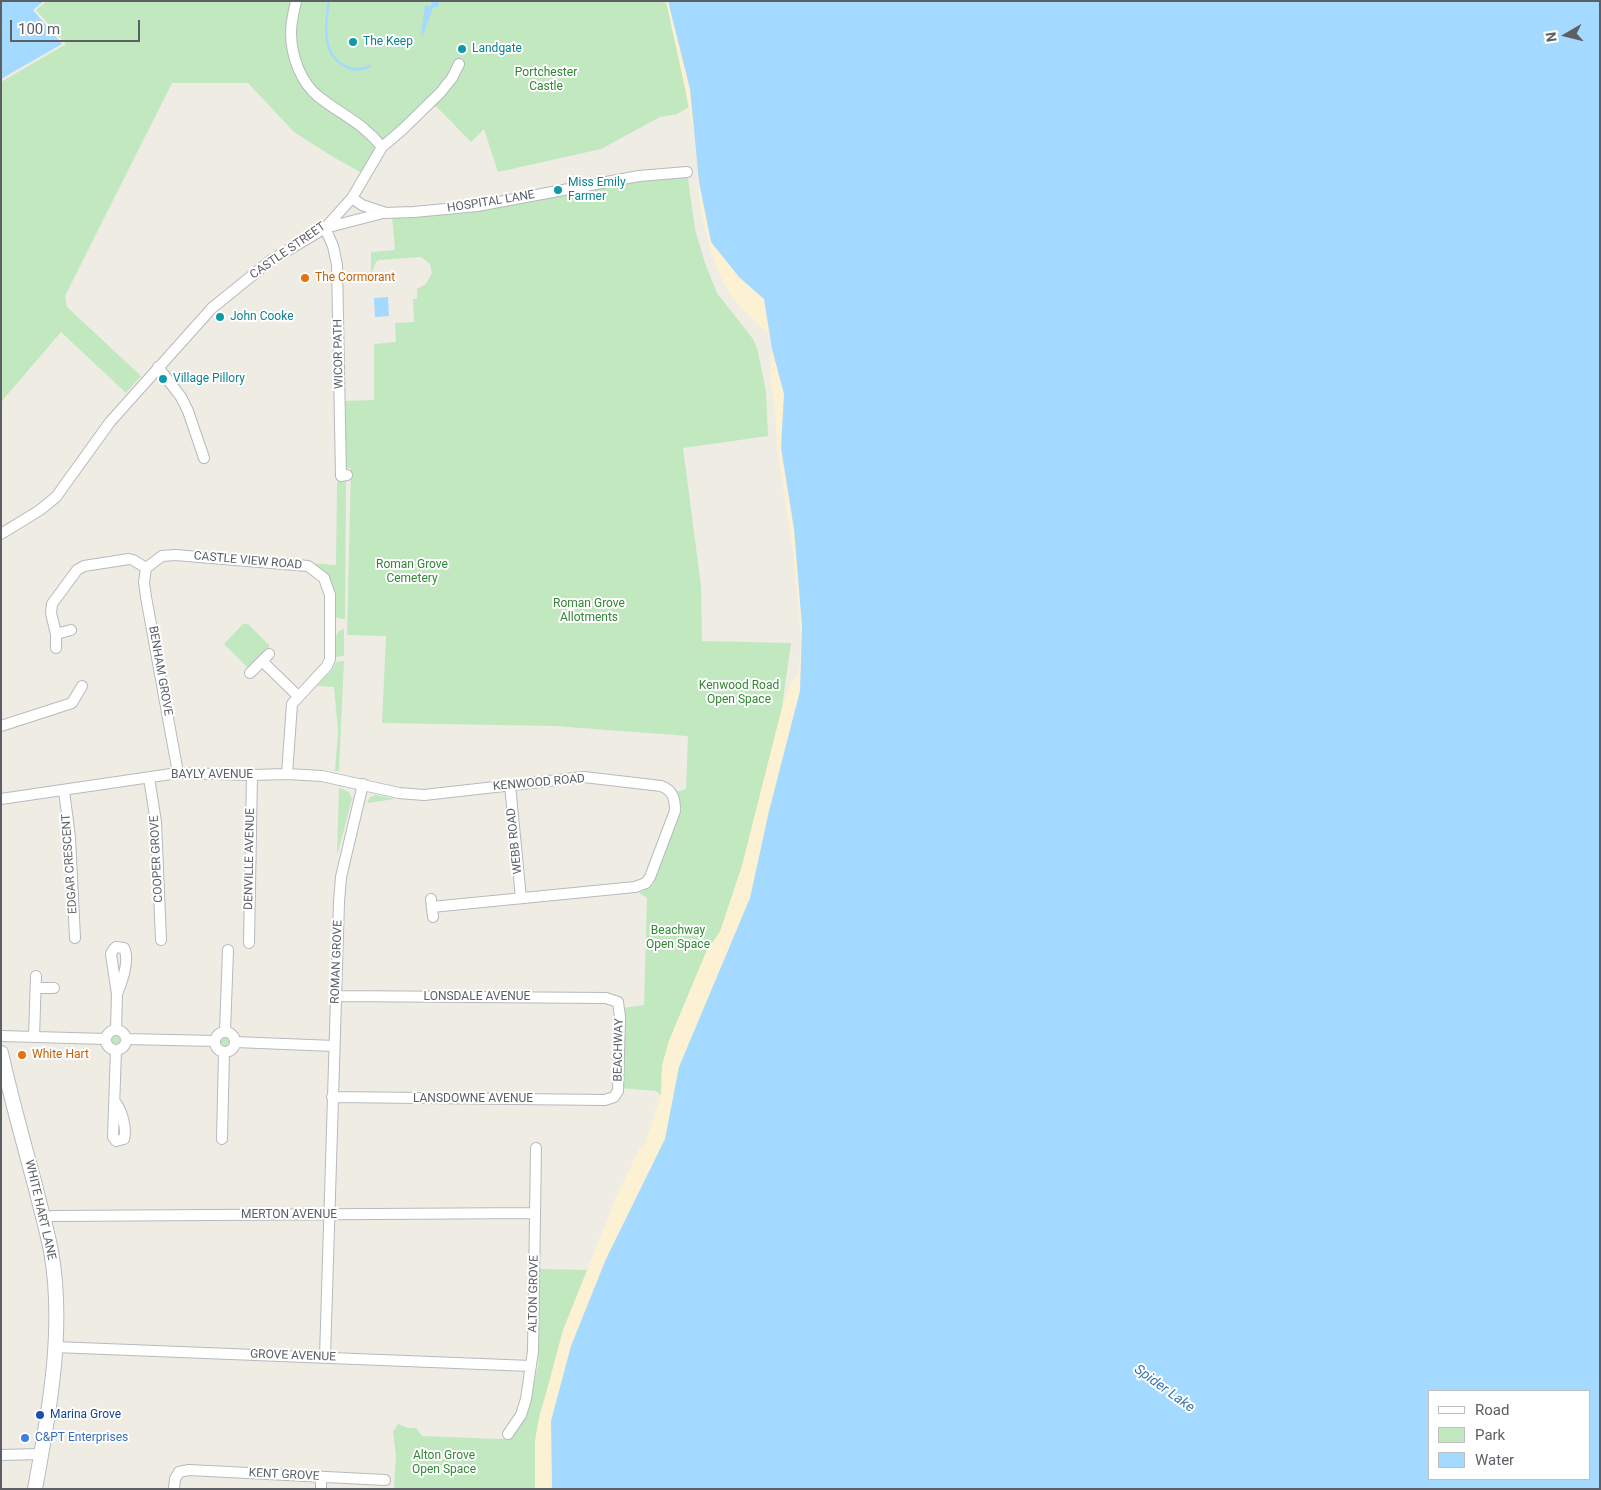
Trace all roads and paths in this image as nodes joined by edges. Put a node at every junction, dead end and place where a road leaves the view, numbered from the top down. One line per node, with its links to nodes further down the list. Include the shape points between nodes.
1 (296, 1): 3 (street, via 292,44 304,80 318,96 364,128)
2 (459, 64): 3 (street, CASTLE STREET, via 440,93)
3 (382, 147): 5 (street, CASTLE STREET)
4 (687, 172): 6 (street, HOSPITAL LANE, via 639,176 477,206)
5 (352, 198): 6 (street); 7 (street, CASTLE STREET)
6 (384, 213): 7 (street, HOSPITAL LANE)
7 (325, 228): 8 (street, CASTLE STREET, via 270,261 212,308); 10 (street, WICOR PATH, via 337,265 341,476)
8 (158, 368): 9 (street, via 181,397); 11 (street, CASTLE STREET, via 110,422 56,497)
9 (204, 458)
10 (347, 475)
11 (1, 534)
12 (146, 568): 14 (street, via 129,559 77,570 53,600 51,612); 18 (street, CASTLE VIEW ROAD, via 162,556 175,555 308,566 324,578 330,595 330,658 327,666); 20 (street, BENHAM GROVE, via 146,597)
13 (71, 630): 14 (street)
14 (56, 634): 15 (street)
15 (56, 648)
16 (250, 673): 18 (street, via 265,657)
17 (82, 686): 19 (street, via 72,703)
18 (298, 696): 21 (street, CASTLE VIEW ROAD, via 290,708)
19 (1, 726)
20 (178, 773): 22 (street, BAYLY AVENUE); 23 (street, BAYLY AVENUE)
21 (287, 774): 22 (street, BAYLY AVENUE); 24 (street, BAYLY AVENUE, via 322,776)
22 (252, 775): 32 (street, DENVILLE AVENUE)
23 (149, 778): 26 (street, BAYLY AVENUE); 31 (street, COOPER GROVE, via 156,822)
24 (362, 784): 25 (street, KENWOOD ROAD, via 424,795); 38 (street, ROMAN GROVE, via 341,877)
25 (510, 785): 28 (street, WEBB ROAD); 28 (street, KENWOOD ROAD, via 584,777 661,786 672,793 675,802 665,839 646,883 635,887)
26 (64, 790): 27 (street, BAYLY AVENUE); 30 (street, EDGAR CRESCENT, via 70,836)
27 (1, 799)
28 (521, 898): 29 (street, KENWOOD ROAD)
29 (432, 908)
30 (75, 938)
31 (161, 940)
32 (249, 943)
33 (228, 950): 41 (street)
34 (36, 976): 35 (street)
35 (37, 988): 36 (street); 43 (street)
36 (54, 988)
37 (117, 994): 40 (street)
38 (336, 996): 39 (street, LONSDALE AVENUE, via 606,998); 48 (street, ROMAN GROVE)
39 (618, 1002): 53 (street, BEACHWAY, via 618,1091)
40 (116, 1029): 44 (street, via 109,1032); 45 (street, via 124,1033)
41 (225, 1032): 46 (street, via 219,1034); 47 (street, via 231,1034)
42 (1, 1036): 43 (street)
43 (34, 1037): 44 (street)
44 (106, 1039): 49 (street, via 109,1047)
45 (126, 1039): 46 (street); 49 (street, via 124,1046)
46 (215, 1041): 50 (street, via 217,1048)
47 (235, 1042): 48 (street); 50 (street, via 232,1050)
48 (334, 1046): 52 (street, ROMAN GROVE)
49 (116, 1050): 54 (street)
50 (224, 1052): 55 (street)
51 (1, 1053): 59 (street, WHITE HART LANE)
52 (332, 1097): 53 (street, LANSDOWNE AVENUE, via 605,1100); 58 (street, ROMAN GROVE)
53 (614, 1097)
54 (115, 1102)
55 (222, 1140)
56 (536, 1148): 57 (street, ALTON GROVE)
57 (535, 1213): 58 (street, MERTON AVENUE); 62 (street, ALTON GROVE)
58 (329, 1215): 59 (street, MERTON AVENUE); 61 (street, ROMAN GROVE)
59 (44, 1218): 60 (street, WHITE HART LANE, via 55,1286)
60 (55, 1347): 61 (street, GROVE AVENUE); 64 (street, WHITE HART LANE)
61 (325, 1357): 62 (street, GROVE AVENUE)
62 (531, 1366): 63 (street, ALTON GROVE, via 521,1415)
63 (508, 1434)
64 (41, 1454): 65 (street); 68 (street, WHITE HART LANE)
65 (1, 1456)
66 (321, 1476): 67 (street, KENT GROVE); 69 (street, KENT GROVE, via 183,1470 175,1479); 70 (street)
67 (385, 1480)
68 (35, 1489)
69 (174, 1489)
70 (321, 1489)

